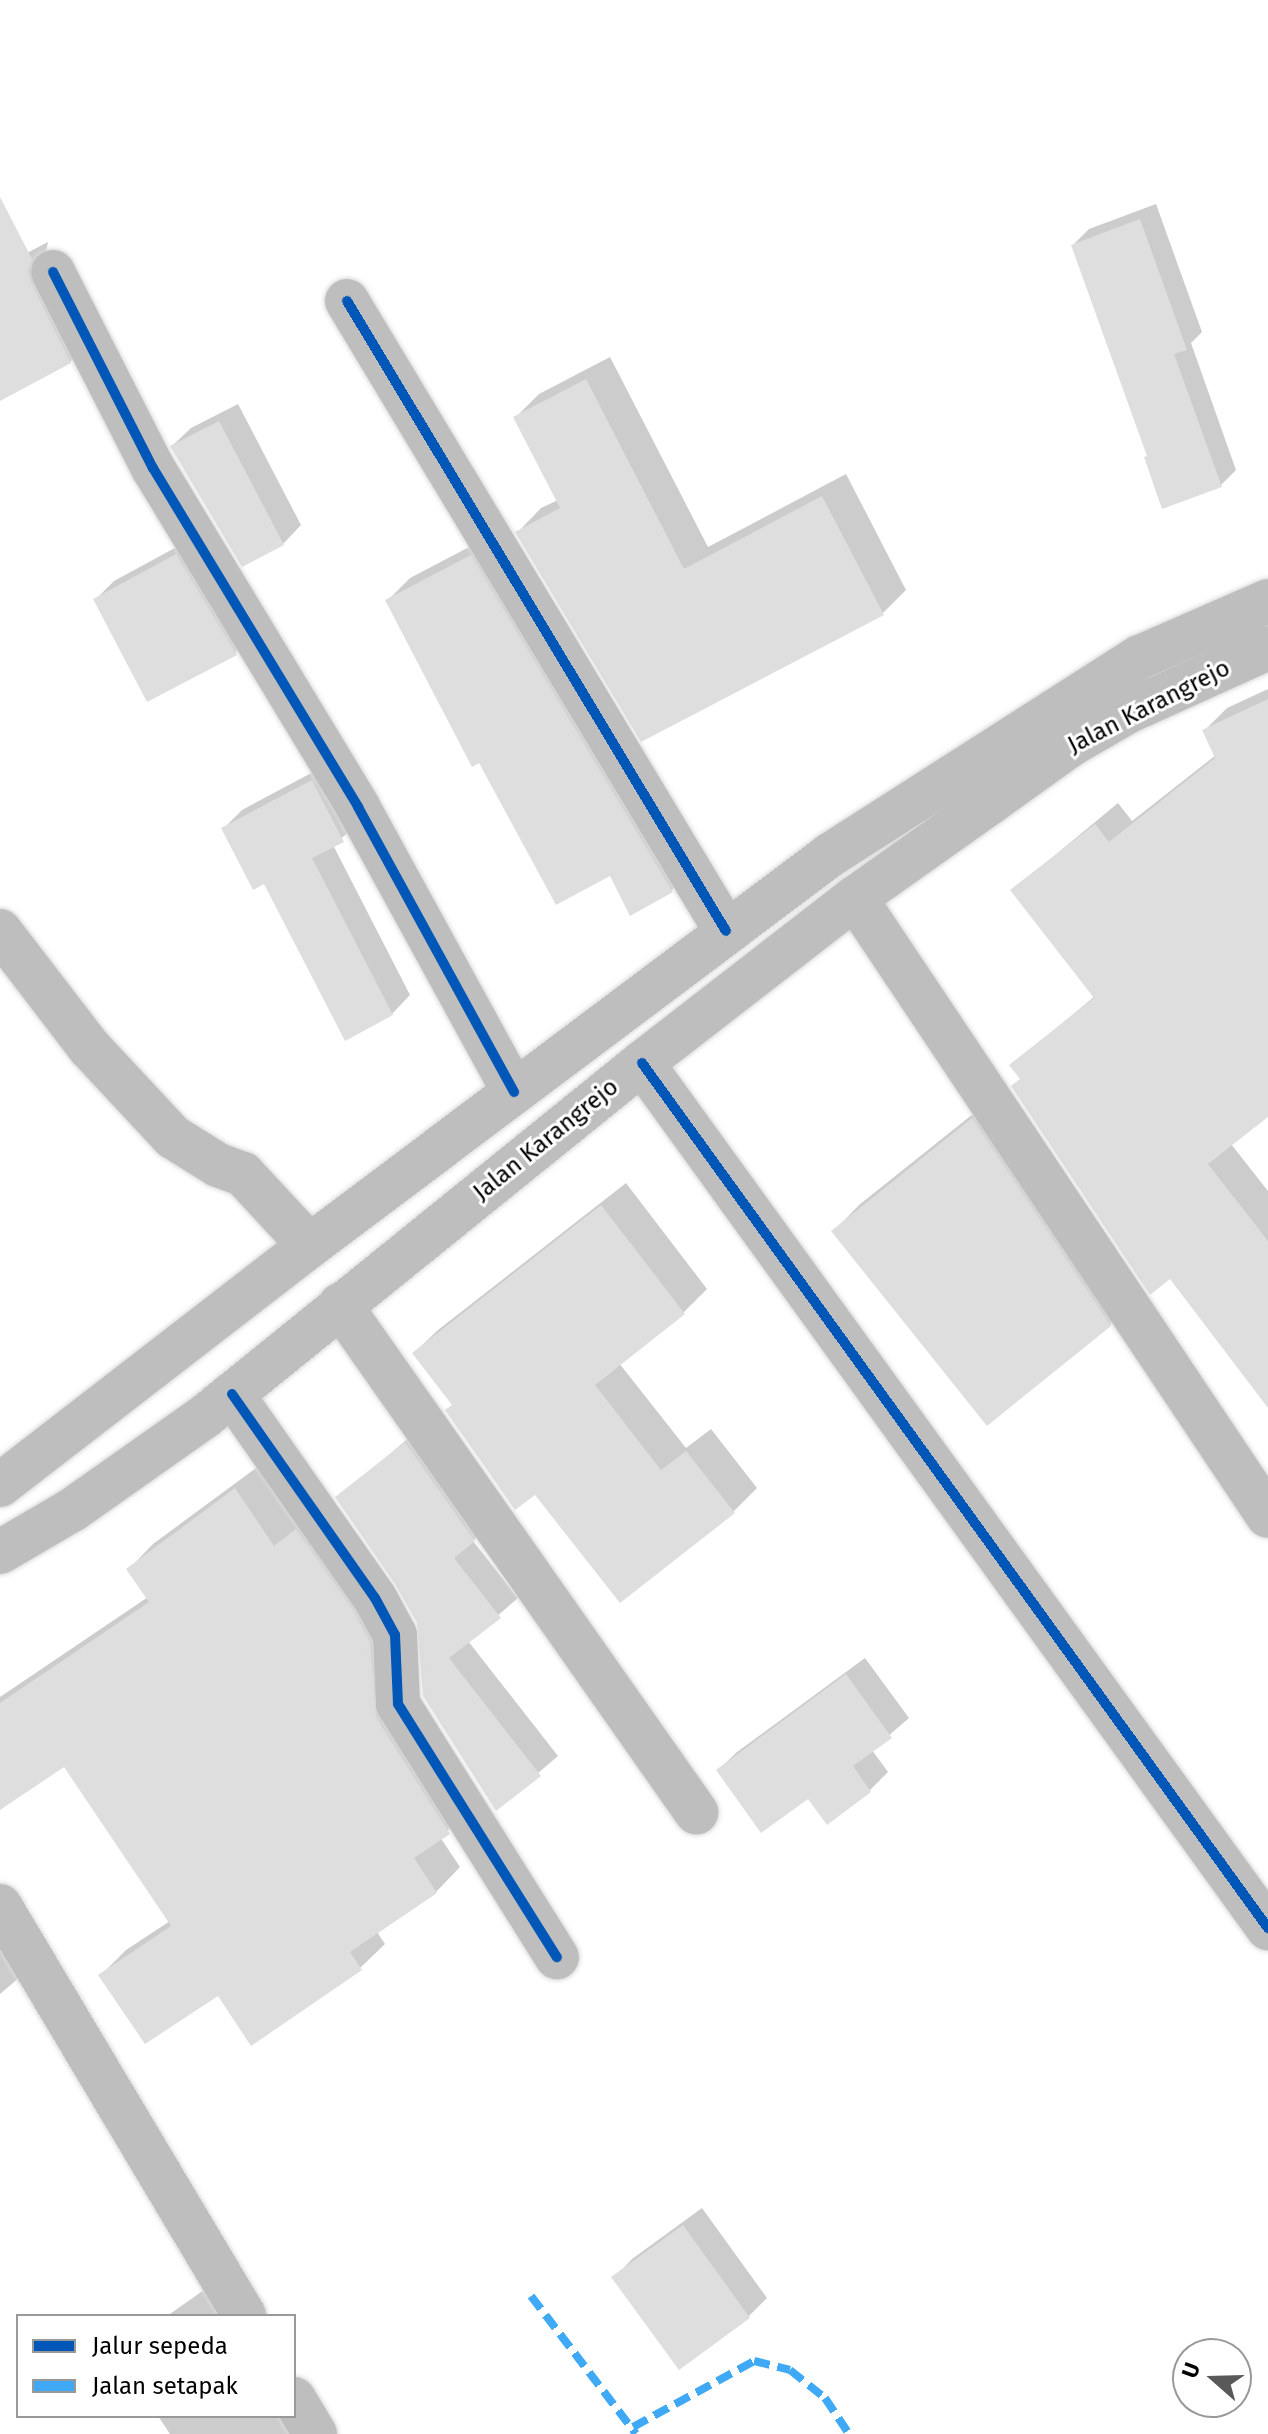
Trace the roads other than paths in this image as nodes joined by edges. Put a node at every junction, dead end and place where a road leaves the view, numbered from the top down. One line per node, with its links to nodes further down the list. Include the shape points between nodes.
1 (53, 272): 9 (street, via 153,468 358,807)
2 (347, 301): 7 (street)
3 (1268, 601): 7 (street, Jalan Karangrejo, via 1140,657 830,855)
4 (1268, 648): 5 (street, Jalan Karangrejo, via 1127,712 1070,745)
5 (855, 898): 8 (street, Jalan Karangrejo); 14 (street)
6 (0, 931): 10 (street, via 89,1047 173,1137 243,1174)
7 (726, 931): 9 (street, Jalan Karangrejo)
8 (642, 1063): 11 (street, Jalan Karangrejo); 18 (street)
9 (514, 1092): 10 (street, Jalan Karangrejo)
10 (310, 1246): 13 (street, Jalan Karangrejo)
11 (340, 1305): 12 (street, Jalan Karangrejo); 16 (street)
12 (232, 1394): 15 (street, Jalan Karangrejo, via 72,1510); 19 (street, via 375,1598 395,1635 398,1704)
13 (0, 1485)
14 (1268, 1516)
15 (0, 1552)
16 (696, 1812)
17 (0, 1906): 20 (street)
18 (1268, 1928)
19 (557, 1957)
20 (243, 2314)
21 (296, 2402): 22 (street)
22 (315, 2434)

